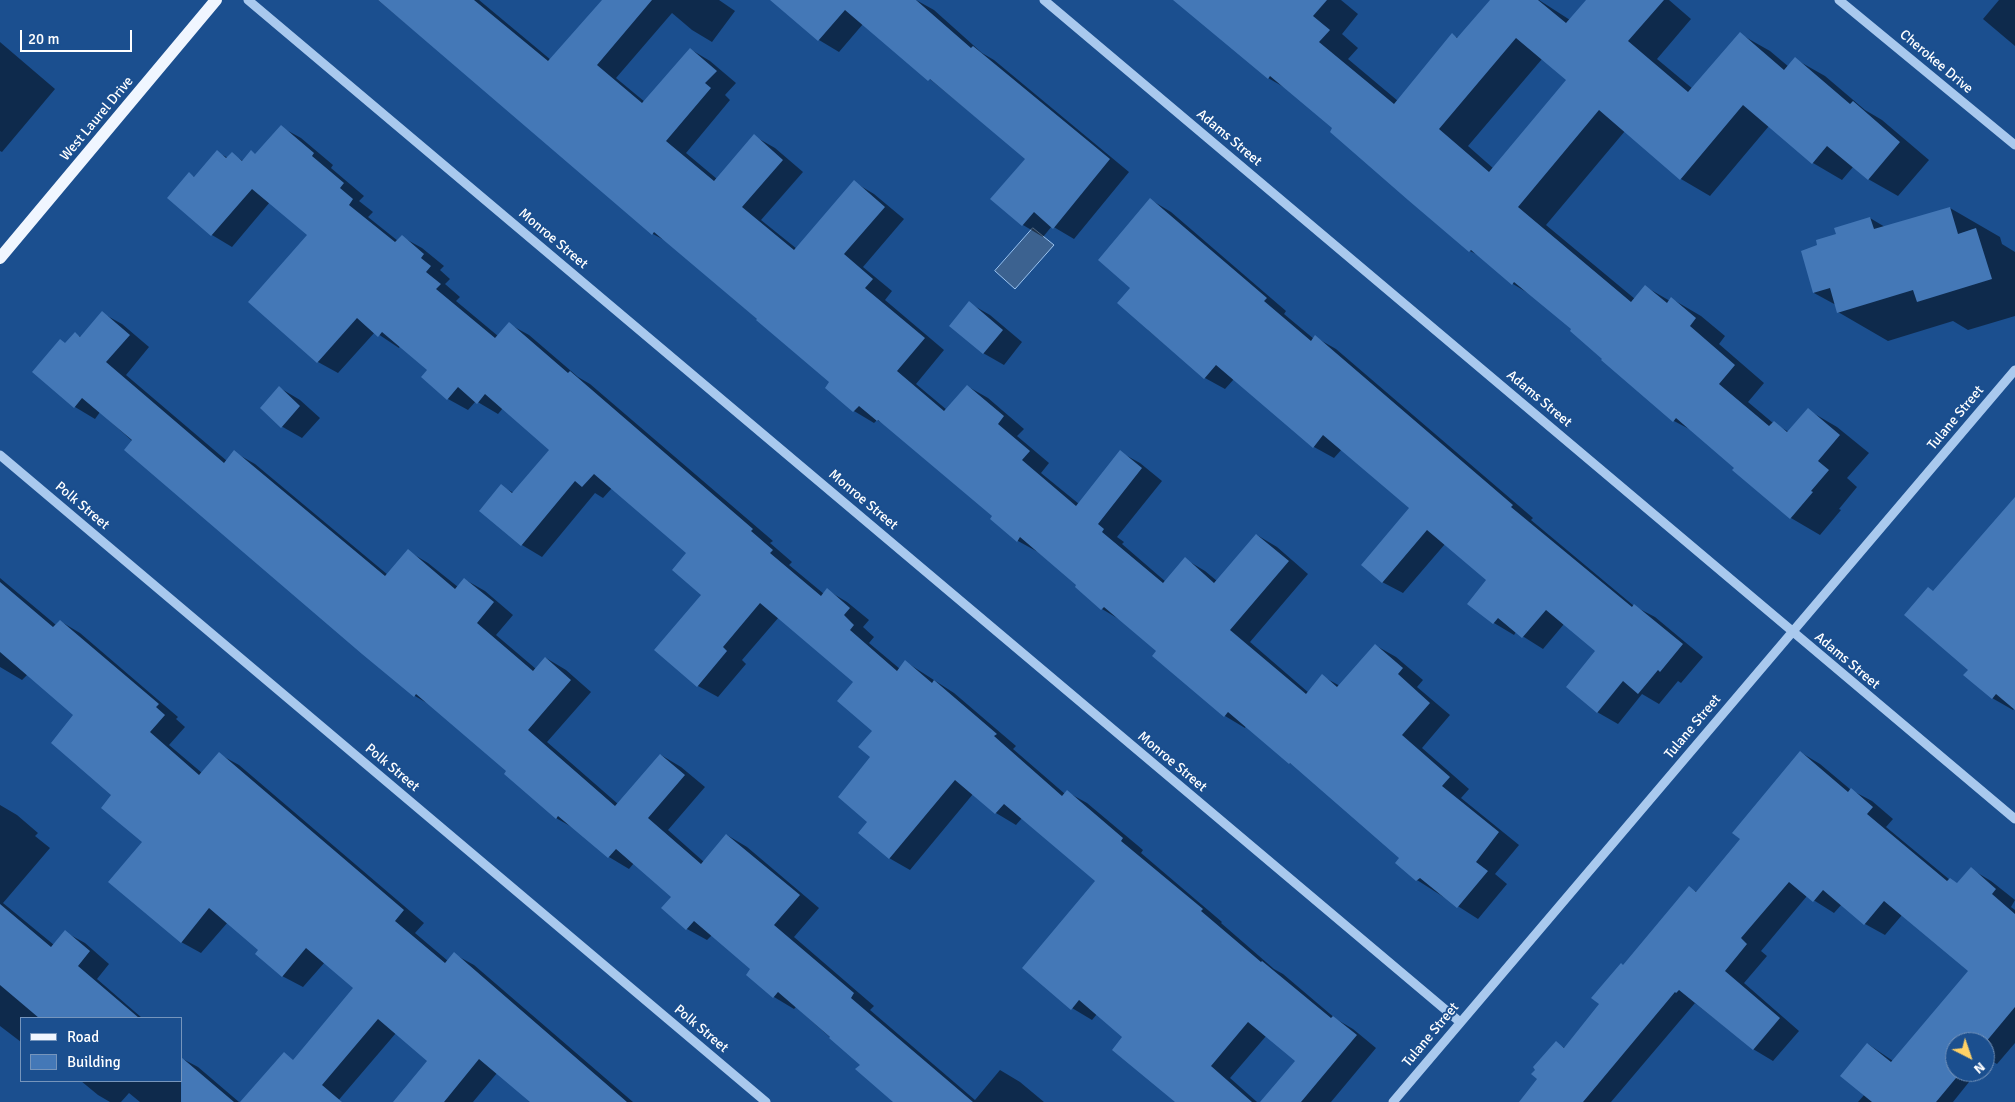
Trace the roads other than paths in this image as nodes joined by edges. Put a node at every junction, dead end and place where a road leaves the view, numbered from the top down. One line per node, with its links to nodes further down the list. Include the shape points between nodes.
1 (216, 0): 6 (main road, West Laurel Drive)
2 (248, 0): 11 (street, Monroe Street)
3 (1044, 0): 9 (street, Adams Street)
4 (1839, 0): 5 (street, Cherokee Drive)
5 (2015, 145)
6 (0, 258)
7 (2015, 370): 9 (street, Tulane Street)
8 (0, 455): 12 (street, Polk Street)
9 (1791, 632): 10 (street, Adams Street); 11 (street, Tulane Street)
10 (2015, 819)
11 (1460, 1022): 13 (street, Tulane Street)
12 (766, 1102)
13 (1392, 1102)

